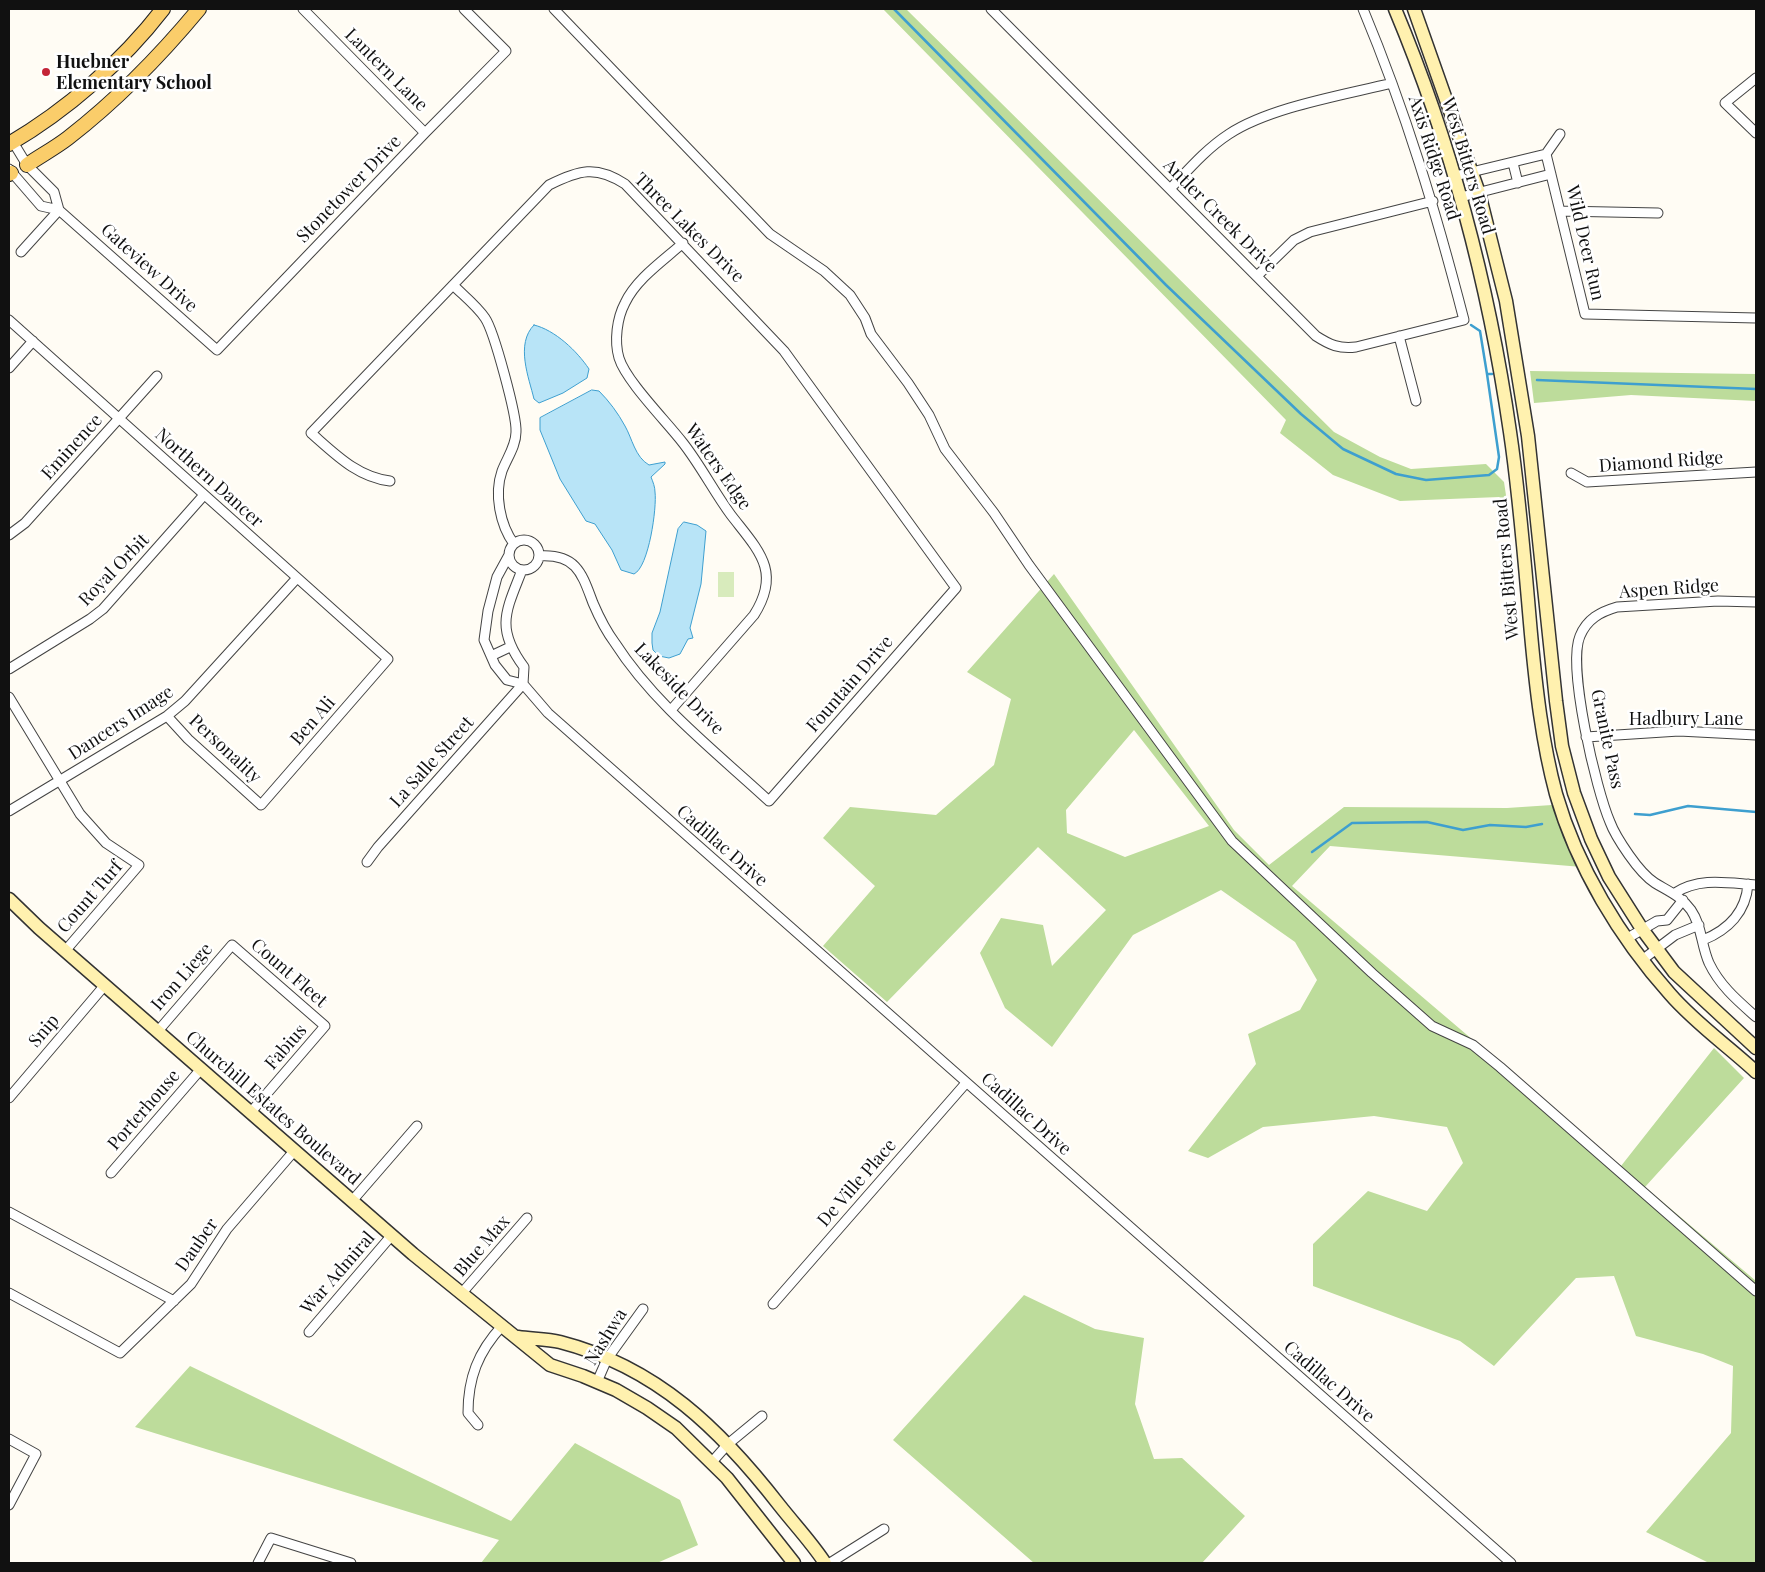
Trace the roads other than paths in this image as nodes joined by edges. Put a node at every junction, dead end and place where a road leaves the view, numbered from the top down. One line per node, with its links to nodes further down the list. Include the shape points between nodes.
1 (163, 9): 15 (main road, via 96,80 64,107)
2 (199, 9): 18 (main road, via 120,94 66,140)
3 (303, 9): 12 (street, Lantern Lane)
4 (464, 9): 12 (street, Stonetower Drive, via 506,51)
5 (554, 9): 110 (street, via 770,234 824,271 850,295 871,334 929,416 945,449 1232,841 1372,974 1432,1026 1473,1045 1500,1067)
6 (991, 9): 24 (street, Antler Creek Drive)
7 (1363, 9): 11 (street, Axis Ridge Road)
8 (1395, 9): 22 (main road, West Bitters Road)
9 (1414, 9): 20 (main road, West Bitters Road)
10 (1756, 78): 14 (street, via 1725,103)
11 (1392, 83): 24 (street, via 1278,112 1245,124 1215,143); 27 (street, Axis Ridge Road)
12 (425, 133): 40 (street, Stonetower Drive)
13 (1560, 134): 16 (street)
14 (1756, 134)
15 (11, 143): 18 (street, Gateview Drive)
16 (1546, 154): 17 (street); 21 (street, Wild Deer Run)
17 (1513, 163): 20 (street); 23 (street)
18 (27, 165): 19 (main road); 28 (street, Gateview Drive, via 54,192)
19 (10, 172): 28 (street, Gateview Drive, via 41,206)
20 (1472, 172): 22 (street); 25 (main road, West Bitters Road)
21 (1551, 174): 23 (street); 29 (street, Wild Deer Run)
22 (1455, 176): 26 (main road, West Bitters Road)
23 (1518, 183): 25 (street)
24 (1170, 188): 33 (street, Antler Creek Drive)
25 (1479, 193): 26 (street); 45 (main road, West Bitters Road, via 1506,301)
26 (1461, 197): 46 (main road, West Bitters Road, via 1489,311)
27 (1433, 201): 33 (street, via 1310,232 1294,240); 37 (street, Axis Ridge Road)
28 (59, 210): 32 (street); 40 (street, Gateview Drive)
29 (1560, 211): 30 (street); 35 (street, Wild Deer Run, via 1585,314)
30 (1658, 213)
31 (683, 243): 34 (street, Three Lakes Drive, via 625,184 612,176 584,171 549,185); 57 (street, Three Lakes Drive, via 784,351); 68 (street, Waters Edge, via 645,278 625,302 618,321 619,358 630,380 682,441 764,559 767,588 754,615)
32 (21, 252)
33 (1257, 276): 38 (street, Antler Creek Drive, via 1330,346 1356,347)
34 (453, 285): 49 (street, Three Lakes Drive, via 311,433 355,470 372,478); 52 (street, via 486,318 514,414 516,431 502,472 499,502 504,525)
35 (1756, 318)
36 (9, 320): 39 (street, Northern Dancer)
37 (1464, 320): 38 (street, Antler Creek Drive)
38 (1400, 336): 43 (street)
39 (33, 341): 41 (street); 44 (street, Northern Dancer)
40 (217, 350)
41 (9, 368)
42 (156, 376): 44 (street, Eminence)
43 (1416, 401)
44 (119, 418): 50 (street, Northern Dancer); 51 (street, Eminence, via 25,523)
45 (1528, 436): 46 (main road); 73 (main road, West Bitters Road, via 1556,701 1562,746)
46 (1511, 437): 74 (main road, West Bitters Road, via 1536,689 1543,739)
47 (1756, 472): 48 (street, Diamond Ridge, via 1588,482)
48 (1571, 473)
49 (390, 481)
50 (204, 495): 56 (street, Northern Dancer); 65 (street, Royal Orbit, via 103,609)
51 (9, 535)
52 (514, 544): 53 (street); 54 (street, via 521,540 531,541)
53 (508, 555): 55 (street, via 510,562); 58 (street)
54 (540, 556): 55 (street, via 535,566); 68 (street, Lakeside Drive, via 568,560 576,566 618,649)
55 (522, 570): 60 (street)
56 (297, 578): 64 (street, Northern Dancer); 69 (street, Dancers Image, via 185,701)
57 (956, 588): 75 (street, Fountain Drive)
58 (490, 602): 60 (street); 63 (street, via 484,640)
59 (1756, 602): 61 (street, Aspen Ridge, via 1617,607 1601,611)
60 (508, 607): 62 (street, via 505,623)
61 (1587, 622): 71 (street, Granite Pass, via 1577,650)
62 (510, 647): 63 (street); 66 (street, via 524,667)
63 (491, 656): 66 (street, via 507,680)
64 (388, 659): 76 (street, Ben Ali)
65 (9, 670)
66 (523, 684): 78 (street, La Salle Street); 100 (street, Cadillac Drive, via 562,725)
67 (9, 697): 72 (street)
68 (671, 710): 75 (street, Lakeside Drive)
69 (166, 716): 72 (street, Dancers Image); 76 (street, Personality)
70 (1756, 735): 71 (street, Hadbury Lane, via 1679,731)
71 (1586, 737): 80 (street, Granite Pass, via 1610,822 1644,874)
72 (60, 782): 77 (street, Dancers Image); 91 (street, Count Turf, via 97,835 139,865)
73 (1574, 793): 74 (main road); 85 (main road, West Bitters Road, via 1610,877)
74 (1557, 796): 87 (main road, West Bitters Road, via 1576,846)
75 (769, 801)
76 (261, 805)
77 (9, 811)
78 (367, 862)
79 (1752, 884): 80 (street, via 1701,882); 88 (street, via 1736,918)
80 (1675, 894): 82 (street, Granite Pass)
81 (9, 899): 91 (main road, Churchill Estates Boulevard)
82 (1683, 900): 83 (street); 84 (street, Granite Pass)
83 (1668, 920): 85 (street, via 1660,919); 86 (street, via 1673,924)
84 (1699, 926): 86 (street); 88 (street, Granite Pass)
85 (1642, 929): 87 (street); 90 (main road, West Bitters Road)
86 (1674, 935): 90 (street)
87 (1626, 939): 92 (main road, West Bitters Road)
88 (1703, 940): 94 (street, Granite Pass, via 1709,963 1720,982)
89 (232, 945): 95 (street, Count Fleet); 96 (street, Iron Liege)
90 (1657, 950): 92 (street); 97 (main road, West Bitters Road, via 1702,1000)
91 (65, 951): 93 (main road, Churchill Estates Boulevard)
92 (1642, 960): 99 (main road, West Bitters Road, via 1672,996)
93 (105, 985): 96 (main road, Churchill Estates Boulevard); 101 (street, Snip)
94 (1756, 1017)
95 (325, 1026): 102 (street, Fabius)
96 (158, 1031): 98 (main road, Churchill Estates Boulevard)
97 (1756, 1048)
98 (201, 1069): 102 (main road, Churchill Estates Boulevard); 105 (street, Porterhouse)
99 (1756, 1072)
100 (966, 1083): 114 (street, De Ville Place); 133 (street, Cadillac Drive)
101 (9, 1098)
102 (251, 1112): 104 (main road, Churchill Estates Boulevard)
103 (417, 1126): 106 (street)
104 (295, 1150): 106 (main road, Churchill Estates Boulevard); 113 (street, Dauber, via 227,1229 191,1284)
105 (111, 1173)
106 (352, 1201): 109 (main road, Churchill Estates Boulevard)
107 (9, 1212): 113 (street)
108 (527, 1218): 112 (street, Blue Max)
109 (392, 1235): 112 (main road, Churchill Estates Boulevard); 117 (street, War Admiral)
110 (1756, 1291)
111 (9, 1293): 113 (street, Dauber, via 120,1353)
112 (461, 1294): 116 (main road, Churchill Estates Boulevard)
113 (174, 1301)
114 (773, 1304)
115 (643, 1309): 119 (street, Nashwa)
116 (502, 1326): 118 (main road, Churchill Estates Boulevard); 122 (street, via 480,1353 470,1380 468,1413)
117 (309, 1332)
118 (518, 1337): 119 (main road, Churchill Estates Boulevard, via 558,1342); 120 (main road, Churchill Estates Boulevard, via 550,1364)
119 (607, 1359): 120 (street, Nashwa); 124 (main road, Churchill Estates Boulevard, via 660,1387)
120 (597, 1382): 125 (main road, Churchill Estates Boulevard, via 647,1408 676,1428)
121 (762, 1416): 124 (street)
122 (478, 1425)
123 (9, 1440): 126 (street, via 36,1454)
124 (728, 1444): 125 (street); 131 (main road, Churchill Estates Boulevard, via 746,1462)
125 (712, 1463): 130 (main road, Churchill Estates Boulevard)
126 (9, 1505)
127 (884, 1529): 132 (street)
128 (258, 1563): 129 (street, via 271,1538)
129 (351, 1563)
130 (794, 1563)
131 (824, 1563)
132 (830, 1563)
133 (1512, 1563)

